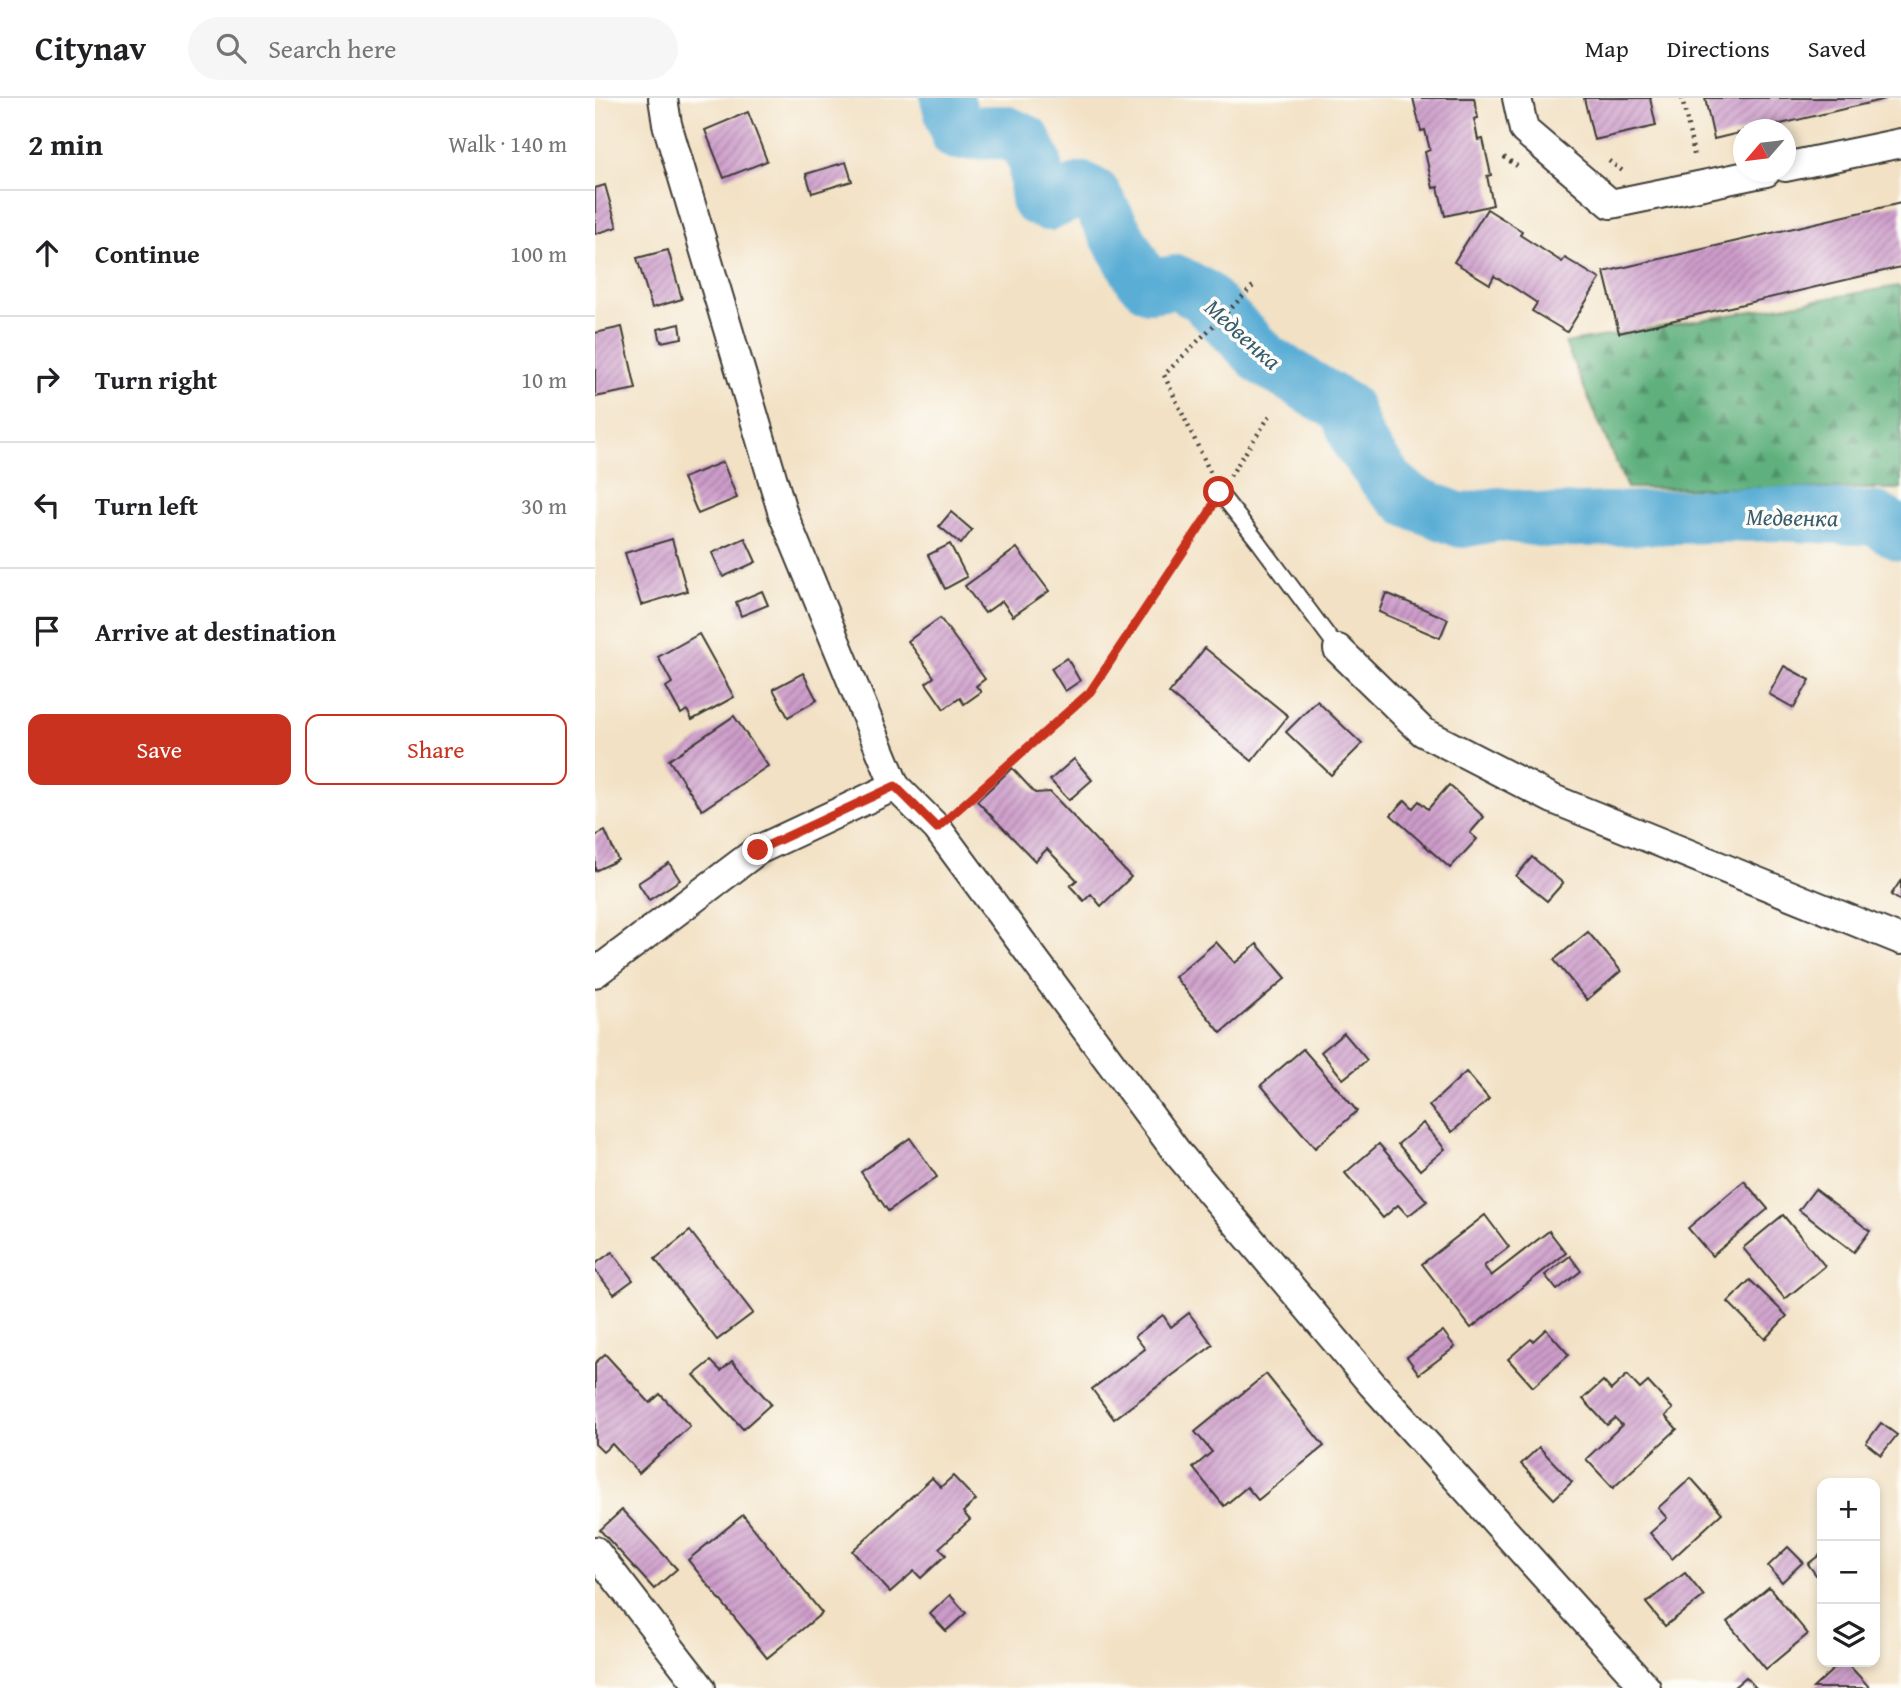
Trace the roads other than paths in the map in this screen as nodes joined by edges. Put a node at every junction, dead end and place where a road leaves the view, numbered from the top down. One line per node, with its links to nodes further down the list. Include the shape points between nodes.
1 (663, 98): 8 (street, via 783,514)
2 (1517, 98): 5 (street, via 1524,131 1611,204)
3 (1901, 143): 4 (street)
4 (1796, 165)
5 (1733, 179)
6 (1219, 492): 7 (lane)
7 (1338, 649): 9 (street, via 1423,732 1553,799)
8 (895, 786): 10 (street, via 758,850); 13 (street, via 937,828 1176,1151 1372,1384)
9 (1901, 940)
10 (595, 973)
11 (595, 1551): 12 (street)
12 (702, 1688)
13 (1646, 1688)

